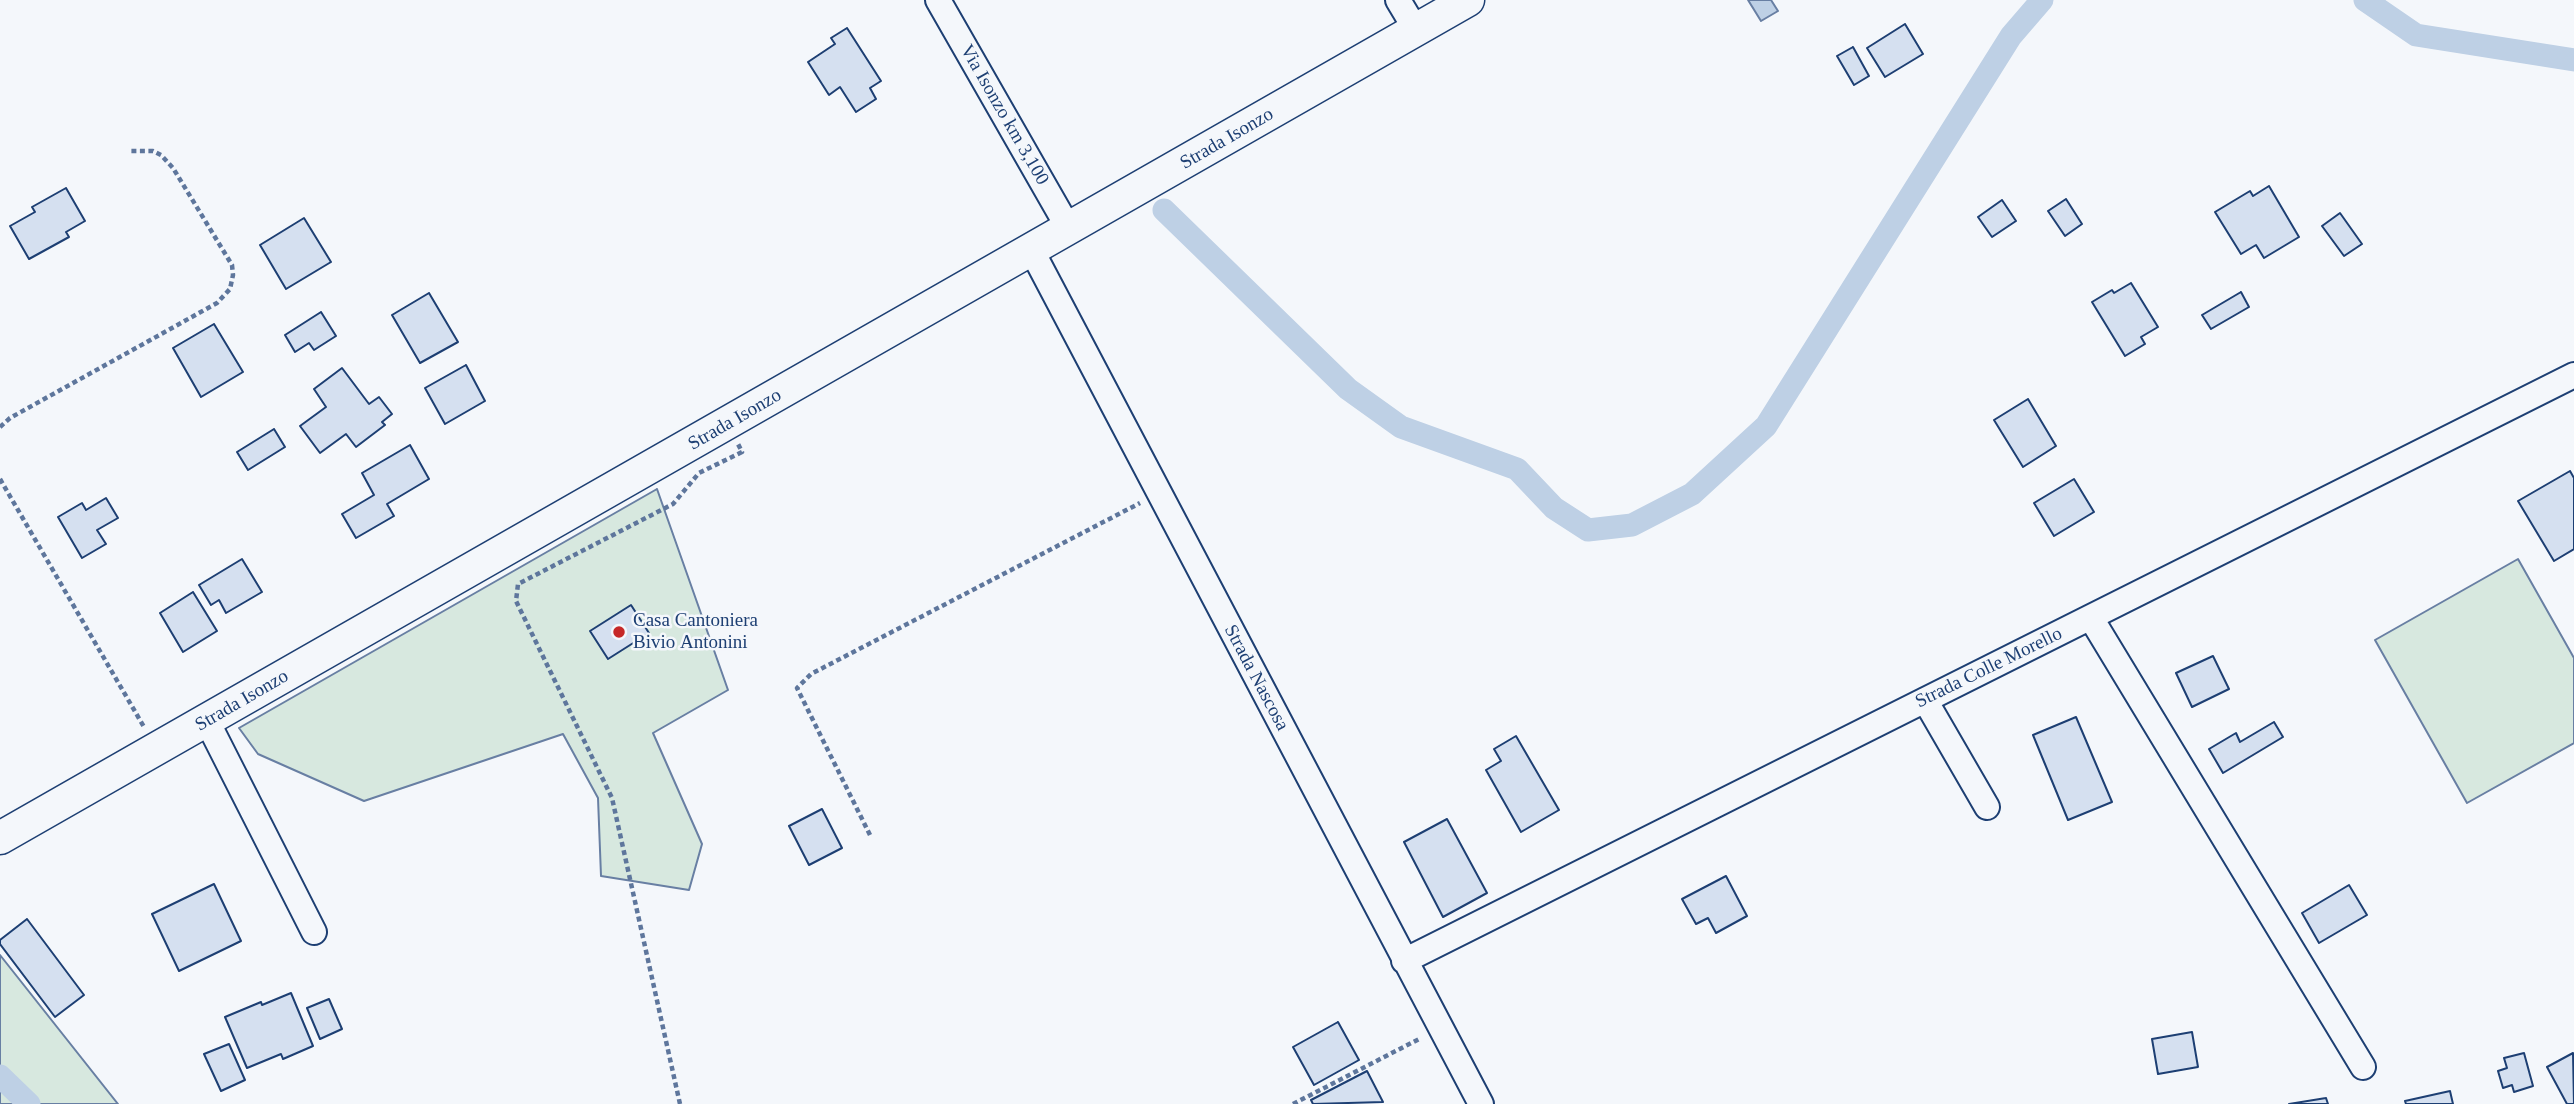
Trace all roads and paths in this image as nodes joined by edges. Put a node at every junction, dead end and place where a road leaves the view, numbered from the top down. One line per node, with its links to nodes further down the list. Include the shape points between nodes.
1 (938, 0): 6 (street, Via Isonzo km 3,100)
2 (1398, 0): 4 (street)
3 (1468, 0): 4 (main road, Strada Isonzo)
4 (1416, 30): 6 (main road, Strada Isonzo)
5 (131, 151): 10 (path, via 153,151 173,168 232,265 230,289 216,303)
6 (1069, 229): 7 (main road, Strada Isonzo)
7 (1032, 251): 9 (main road, Strada Isonzo); 12 (street, Strada Nascosa)
8 (2574, 376): 13 (street, Strada Colle Morello)
9 (727, 425): 15 (main road, Strada Isonzo); 24 (path, via 742,452 699,473 673,504 518,584 516,601 612,798)
10 (0, 427)
11 (0, 479): 16 (path)
12 (1159, 492): 18 (path, via 811,674 797,688); 21 (street, Strada Nascosa)
13 (2091, 618): 14 (street, Strada Colle Morello); 23 (street)
14 (1925, 700): 17 (street); 21 (street, Strada Colle Morello)
15 (207, 721): 16 (main road, Strada Isonzo); 20 (street)
16 (157, 749): 19 (main road, Strada Isonzo)
17 (1987, 807)
18 (870, 835)
19 (0, 838)
20 (314, 932)
21 (1404, 961): 22 (street, Strada Nascosa)
22 (1441, 1028): 25 (path); 26 (street, Strada Nascosa)
23 (2362, 1067)
24 (680, 1104)
25 (1293, 1104)
26 (1481, 1104)

